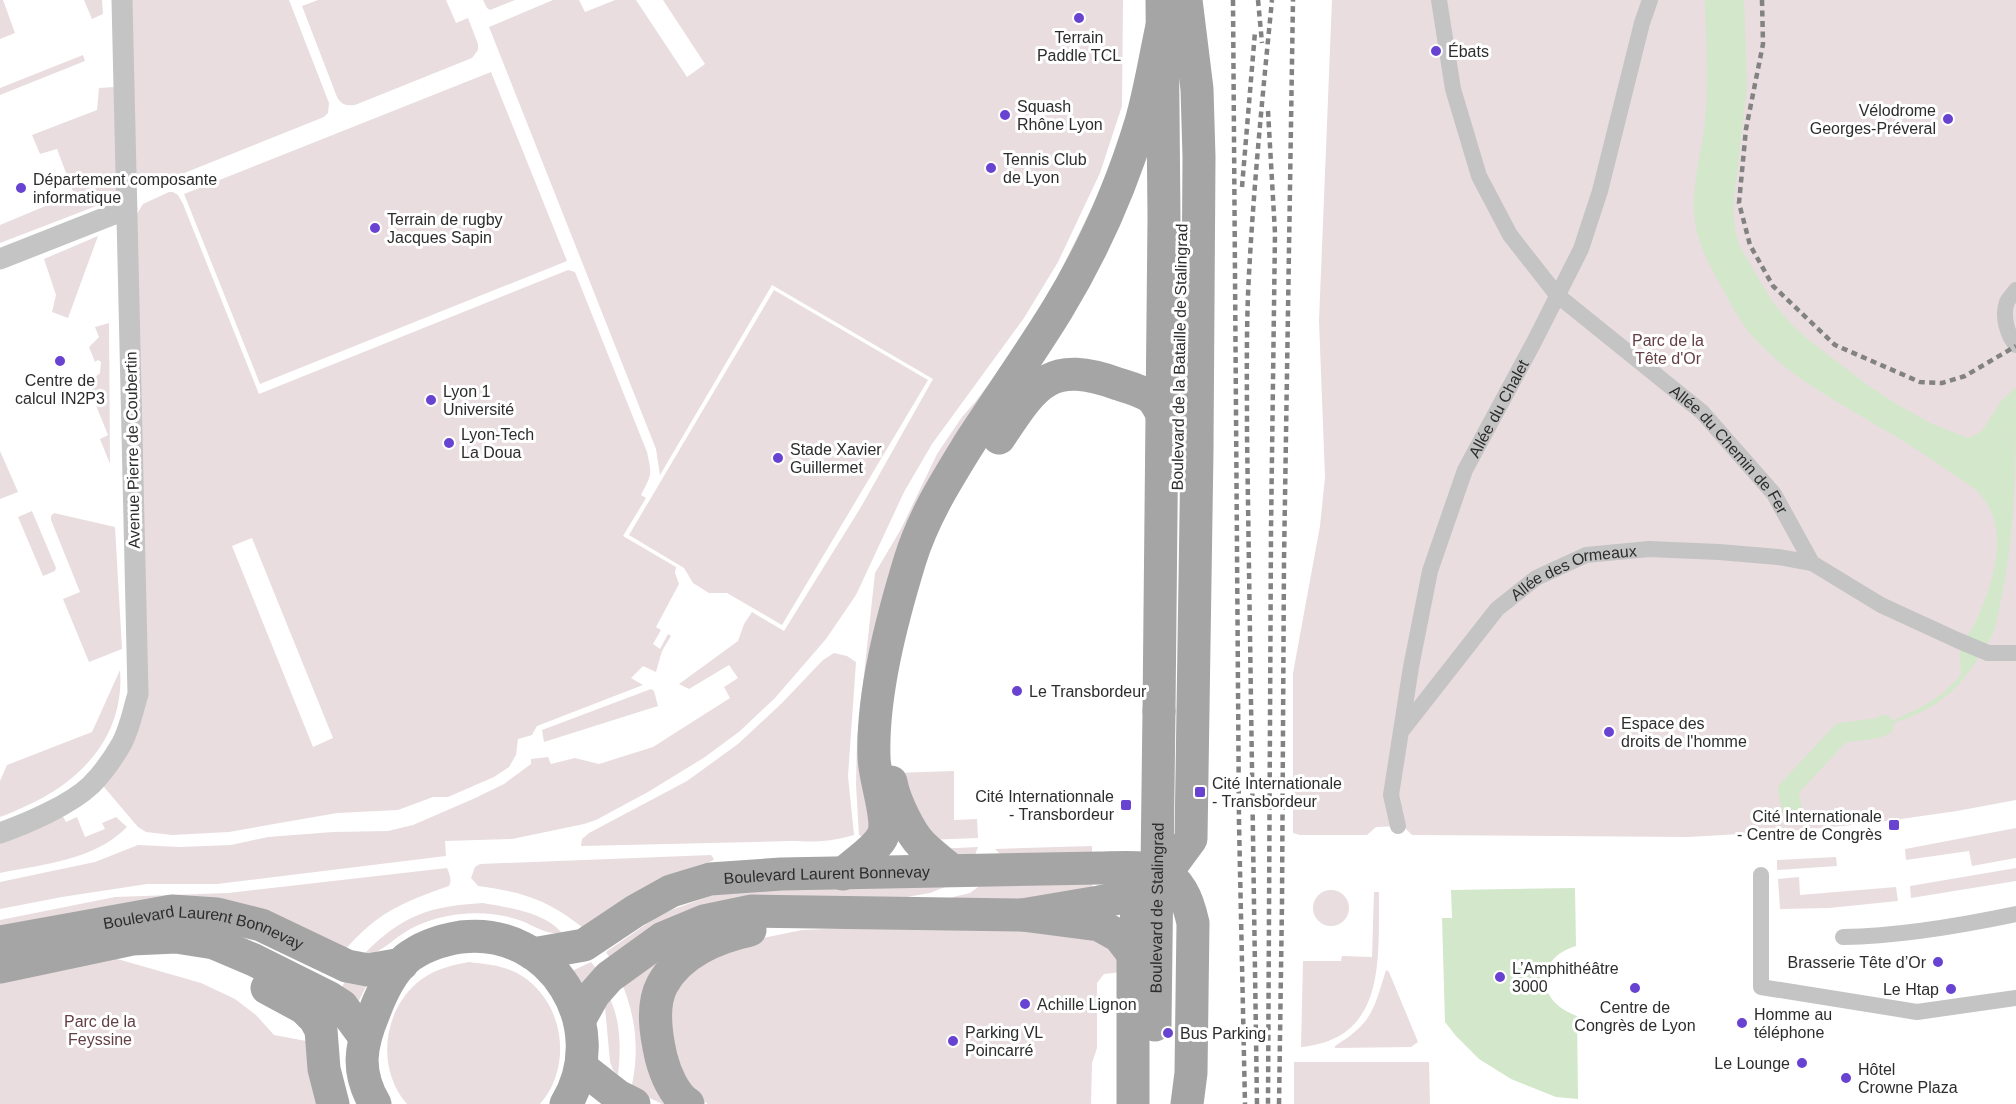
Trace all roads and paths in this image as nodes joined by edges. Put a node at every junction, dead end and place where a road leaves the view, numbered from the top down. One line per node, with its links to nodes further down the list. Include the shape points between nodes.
1 (122, 0): 6 (street, Avenue Pierre de Coubertin)
2 (1185, 0): 14 (main road, Boulevard de la Bataille de Stalingrad); 21 (main road, via 1197,89 1199,158 1191,839)
3 (1439, 0): 9 (street, Allée du Chemin de Fer, via 1453,89 1479,176 1510,235)
4 (1650, 0): 9 (street, Allée du Chalet, via 1600,190 1581,249)
5 (1162, 13): 11 (main road, Boulevard de la Bataille de Stalingrad); 19 (main road, via 1141,121 1100,231 1057,310 938,492 914,547 880,678 875,732 876,778 885,820 883,837)
6 (127, 209): 7 (street); 17 (street, Avenue Pierre de Coubertin, via 138,694 122,742 91,785 34,819)
7 (0, 259)
8 (2016, 290): 10 (street, via 2007,301 2005,315)
9 (1557, 295): 12 (street, Allée du Chemin de Fer, via 1702,412 1774,494); 15 (street, Allée du Chalet, via 1465,470 1448,517 1430,571)
10 (2016, 345)
11 (1162, 414): 14 (main road, Boulevard de la Bataille de Stalingrad); 18 (main road, via 1153,399 1130,388 1102,378 1057,375 1023,402 932,546 895,675 887,764 892,789 921,844)
12 (1812, 563): 13 (street, Allée du Chemin de Fer, via 1881,605 1959,641 1988,653); 15 (street, Allée des Ormeaux, via 1719,552 1649,549 1586,555 1536,578 1497,609)
13 (2016, 653)
14 (1166, 712): 42 (main road, Boulevard de Stalingrad, bridge); 43 (main road, Boulevard de Stalingrad)
15 (1401, 733): 16 (street, Allée du Chalet, via 1391,795)
16 (1398, 826)
17 (0, 833)
18 (951, 870): 19 (main road, Boulevard Laurent Bonnevay); 21 (main road, Boulevard Laurent Bonnevay)
19 (843, 874): 28 (main road, Boulevard Laurent Bonnevay, via 710,879 671,891 584,945)
20 (1761, 875): 32 (street, via 1770,935 1761,987 1917,1012)
21 (1148, 876): 24 (main road, via 1119,897 1100,903); 31 (main road); 44 (main road, via 1180,887 1189,903 1193,923)
22 (853, 913): 24 (main road, Boulevard Laurent Bonnevay); 33 (main road, Boulevard Laurent Bonnevay, via 752,911 704,921 663,938 609,977); 40 (main road, via 788,921 738,933 711,942 674,970 662,985 657,1003 657,1042 669,1080)
23 (2016, 914): 25 (street, via 1874,937)
24 (1022, 915): 31 (main road, via 1099,925 1119,936)
25 (1843, 937)
26 (0, 942): 29 (main road, Boulevard Laurent Bonnevay, via 172,911 217,914 261,925 347,966 368,970)
27 (87, 948): 30 (main road, Boulevard Laurent Bonnevay); 34 (main road, Boulevard Laurent Bonnevay, via 154,937 214,943 328,997 342,1006); 36 (main road, via 175,952 249,978 304,1008 321,1030 324,1069)
28 (533, 954): 29 (main road, via 489,937 469,936 439,942); 33 (main road, via 566,988)
29 (402, 964): 34 (main road, via 385,987)
30 (0, 967)
31 (1133, 967): 41 (main road)
32 (2016, 998)
33 (580, 1019): 35 (main road)
34 (364, 1036): 37 (main road, via 362,1076)
35 (581, 1066): 38 (main road); 39 (main road)
36 (333, 1104)
37 (375, 1104)
38 (567, 1104)
39 (634, 1104)
40 (688, 1104)
41 (1133, 1104)
42 (1152, 1104)
43 (1173, 1104)
44 (1187, 1104)

